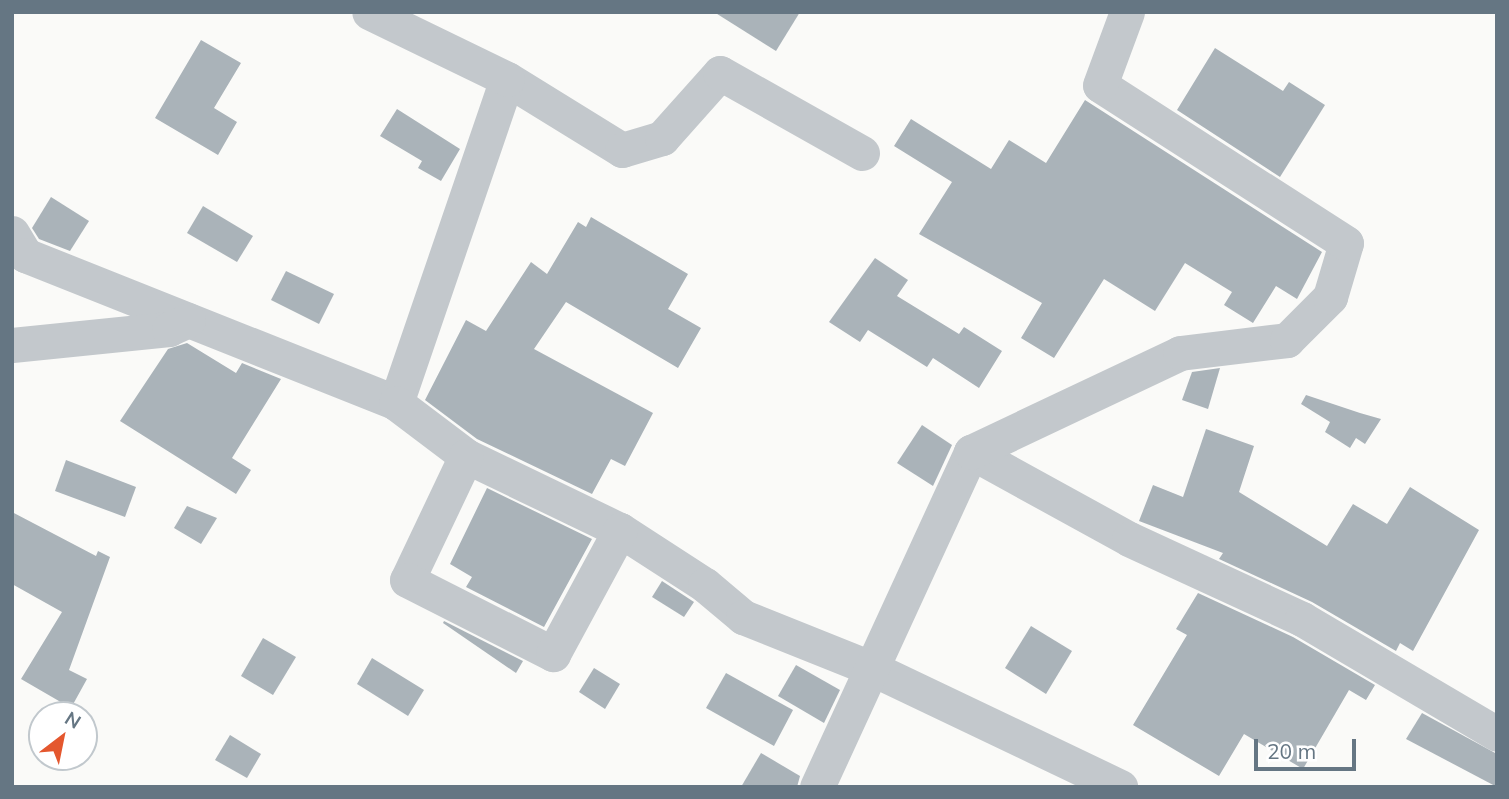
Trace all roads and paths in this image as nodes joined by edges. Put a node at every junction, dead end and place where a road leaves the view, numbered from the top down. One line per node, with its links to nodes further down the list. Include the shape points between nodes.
1 (369, 12): 3 (street)
2 (1127, 12): 9 (street, via 1100,85 1346,243 1331,298 1287,340 1180,353)
3 (507, 79): 4 (street, via 622,150 662,138 720,73); 8 (street)
4 (862, 153)
5 (12, 233): 6 (street, via 25,255)
6 (188, 320): 7 (street, via 169,329); 8 (street)
7 (12, 345)
8 (396, 403): 10 (street)
9 (971, 452): 12 (street); 13 (street, via 1129,539 1302,619)
10 (466, 456): 11 (street); 11 (street, via 407,580 553,654)
11 (620, 530): 12 (street, via 705,585 743,617)
12 (873, 669): 14 (street); 15 (street)
13 (1497, 734)
14 (817, 787)
15 (1119, 787)

